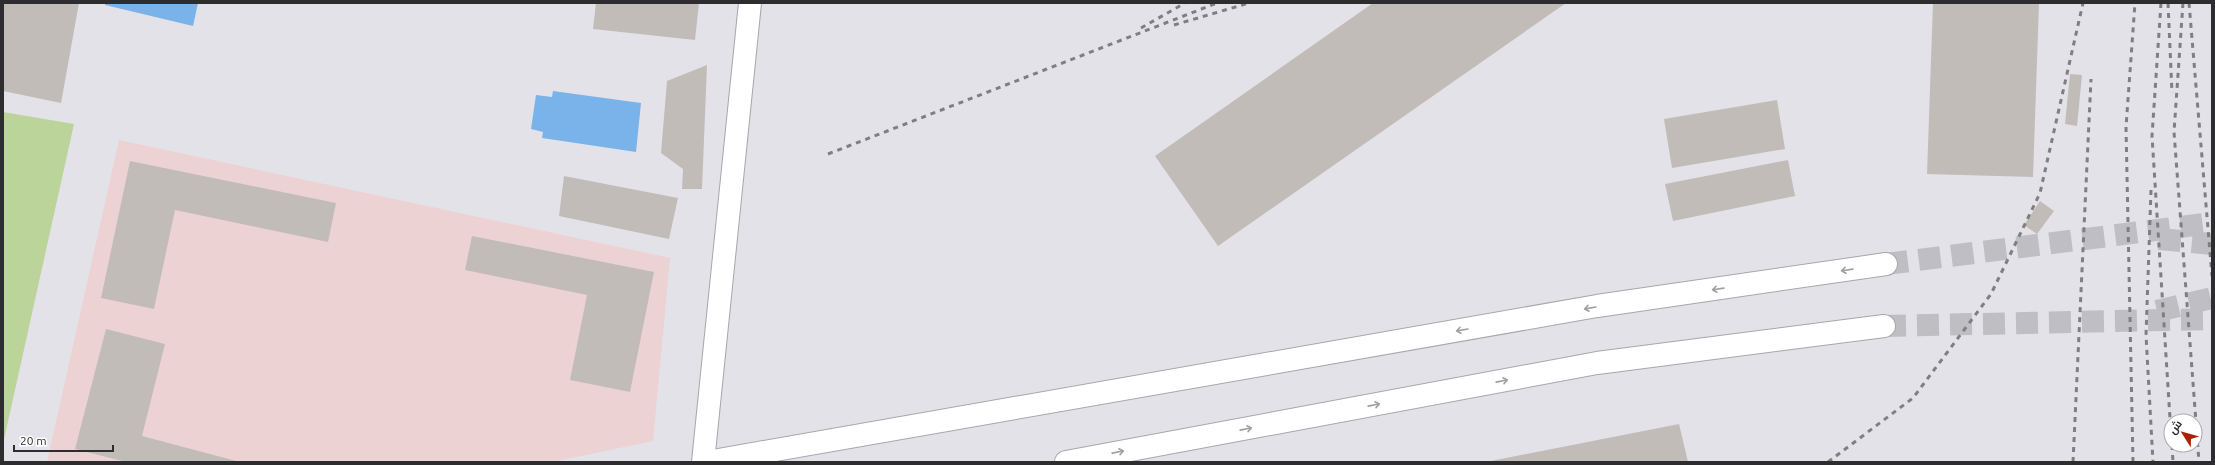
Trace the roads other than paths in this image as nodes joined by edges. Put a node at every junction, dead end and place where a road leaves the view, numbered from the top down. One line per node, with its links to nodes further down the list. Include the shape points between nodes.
1 (750, 3): 4 (main road)
2 (1886, 264): 5 (main road, one-way to 5, via 1597,306)
3 (1884, 326): 6 (main road, one-way to 3, via 1597,363)
4 (703, 462)
5 (707, 462)
6 (1066, 462)

